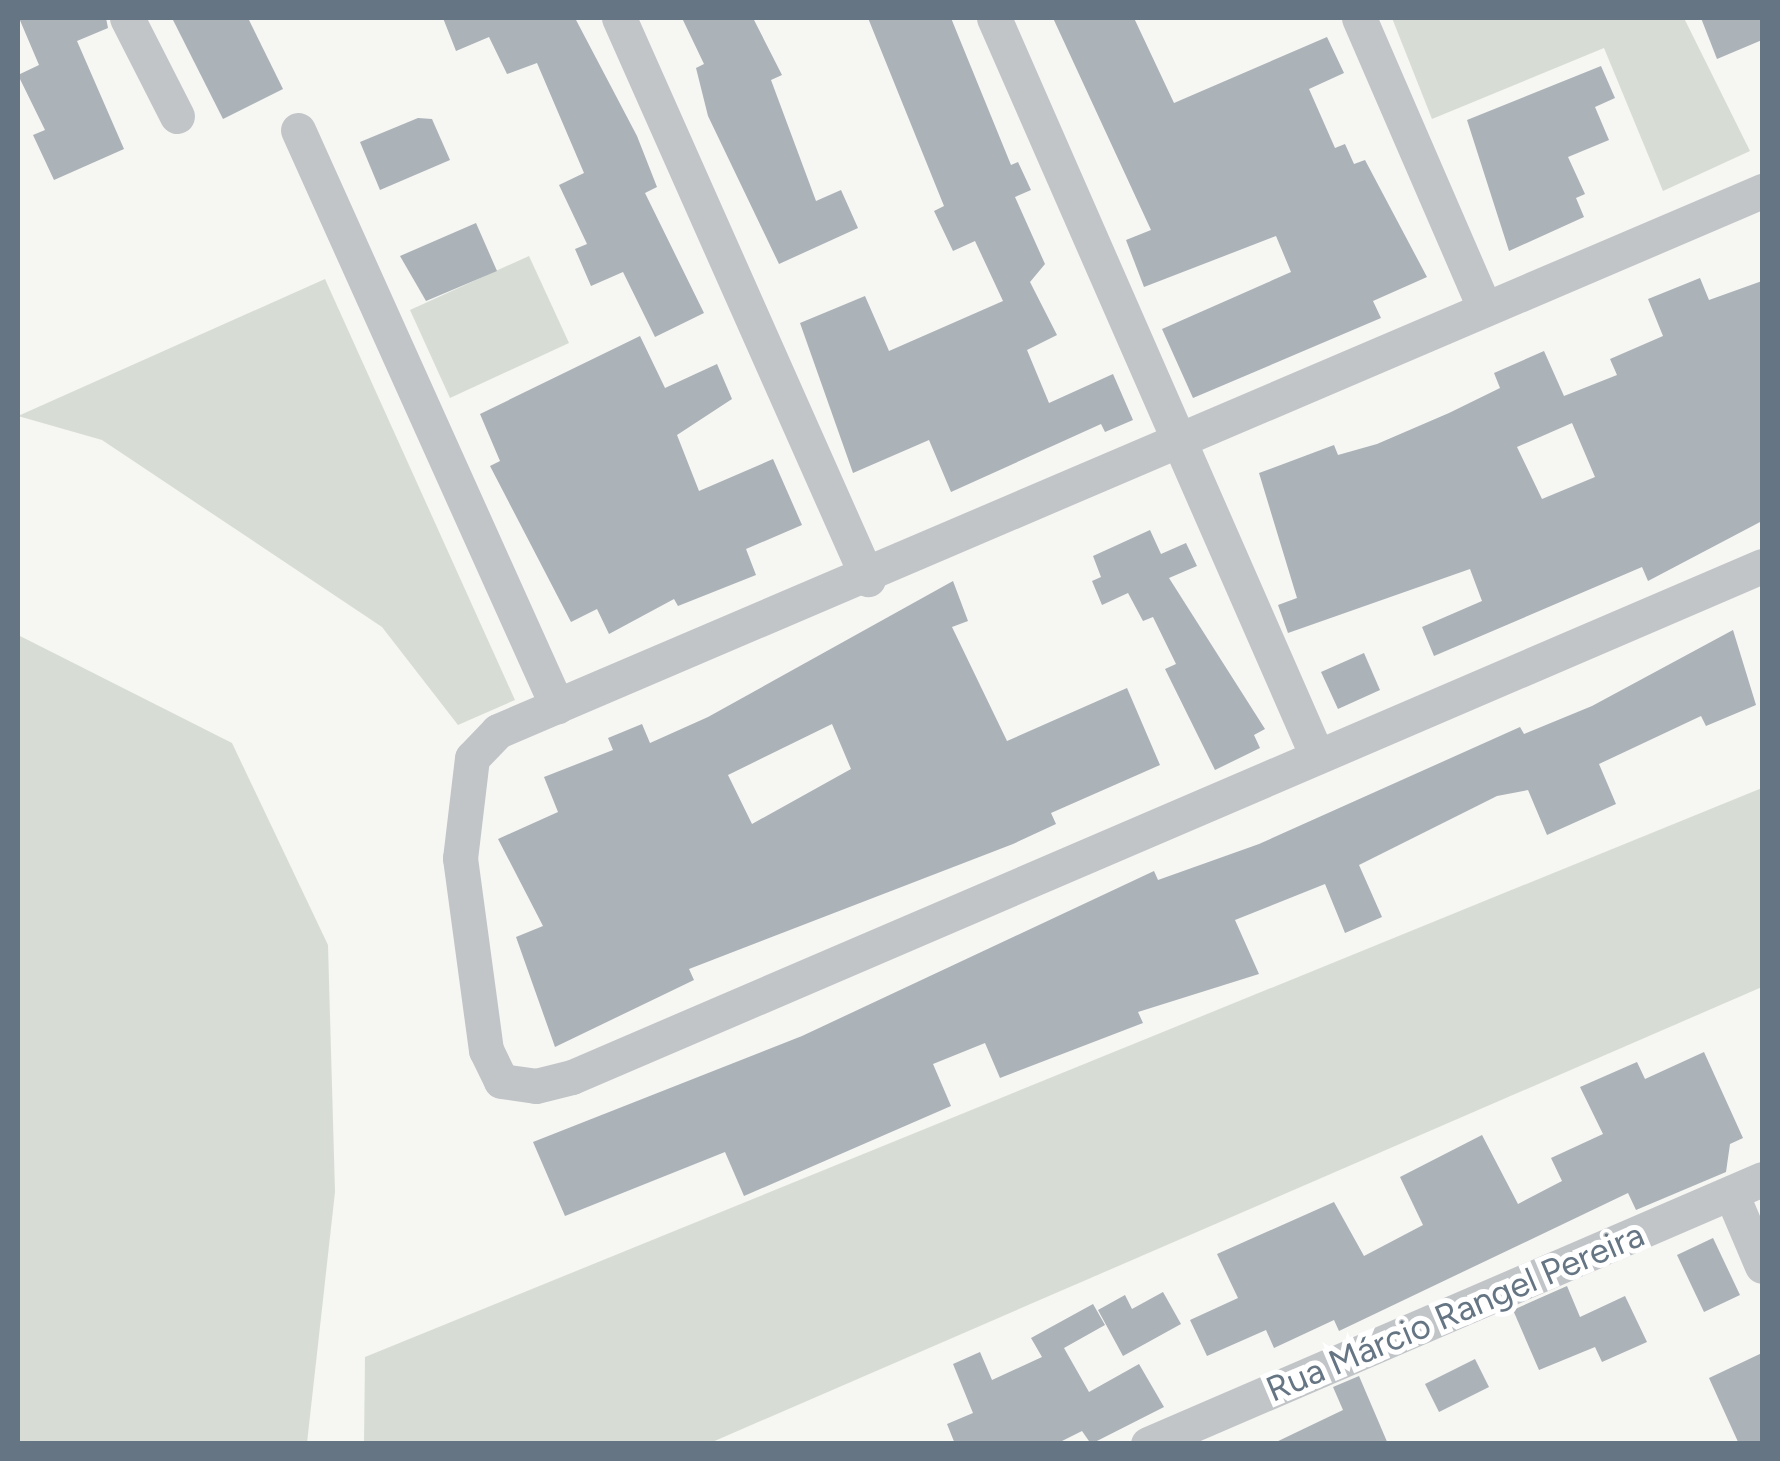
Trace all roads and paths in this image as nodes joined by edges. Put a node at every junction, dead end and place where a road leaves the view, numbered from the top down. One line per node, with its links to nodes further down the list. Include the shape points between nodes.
1 (127, 18): 5 (street)
2 (620, 18): 11 (street)
3 (994, 18): 9 (street)
4 (1360, 18): 8 (street)
5 (176, 116)
6 (298, 130): 12 (street)
7 (1762, 191): 8 (street)
8 (1485, 310): 9 (street)
9 (1178, 445): 11 (street); 13 (street)
10 (1762, 566): 13 (street)
11 (868, 579): 12 (street)
12 (557, 706): 13 (street, via 498,731 472,758 460,858 486,1050 501,1081 536,1086)
13 (1317, 756)
14 (1747, 1186): 15 (street); 16 (street, Rua Márcio Rangel Pereira)
15 (1762, 1266)
16 (1148, 1444)

